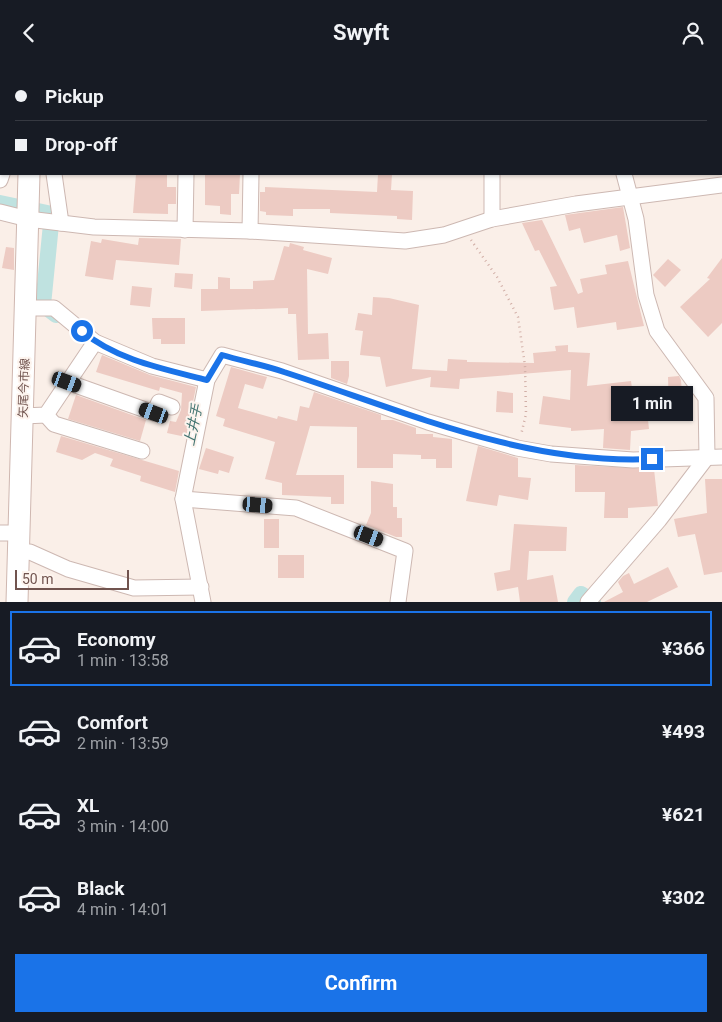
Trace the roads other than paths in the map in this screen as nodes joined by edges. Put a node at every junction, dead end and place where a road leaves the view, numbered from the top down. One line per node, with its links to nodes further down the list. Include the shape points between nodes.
1 (29, 175): 10 (main road, 矢尾今市線)
2 (54, 175): 12 (street)
3 (186, 175): 13 (street)
4 (251, 175): 14 (street)
5 (492, 175): 11 (street)
6 (624, 175): 8 (street)
7 (722, 185): 8 (street)
8 (631, 198): 11 (street); 23 (street, via 646,295 657,331 706,398)
9 (0, 212): 10 (street)
10 (28, 219): 12 (street); 15 (main road, 矢尾今市線)
11 (492, 219): 14 (street, via 444,235 404,241)
12 (61, 223): 13 (street)
13 (185, 230): 14 (street)
14 (250, 231)
15 (26, 308): 16 (street, via 54,308); 21 (main road, 矢尾今市線)
16 (95, 342): 17 (street, via 152,366); 18 (street)
17 (207, 380): 23 (street, via 222,355 282,371 517,448 633,460); 24 (street)
18 (67, 382): 19 (street, via 154,413 158,402); 20 (street)
19 (172, 407)
20 (46, 415): 21 (street); 22 (street, via 54,424)
21 (23, 416): 25 (main road, 矢尾今市線)
22 (142, 451)
23 (715, 457): 29 (street)
24 (183, 499): 26 (street); 28 (street, via 296,508 405,551)
25 (13, 540): 26 (street, via 30,552 68,569 134,588); 27 (main road, 矢尾今市線)
26 (202, 595)
27 (17, 602)
28 (398, 602)
29 (588, 602)

